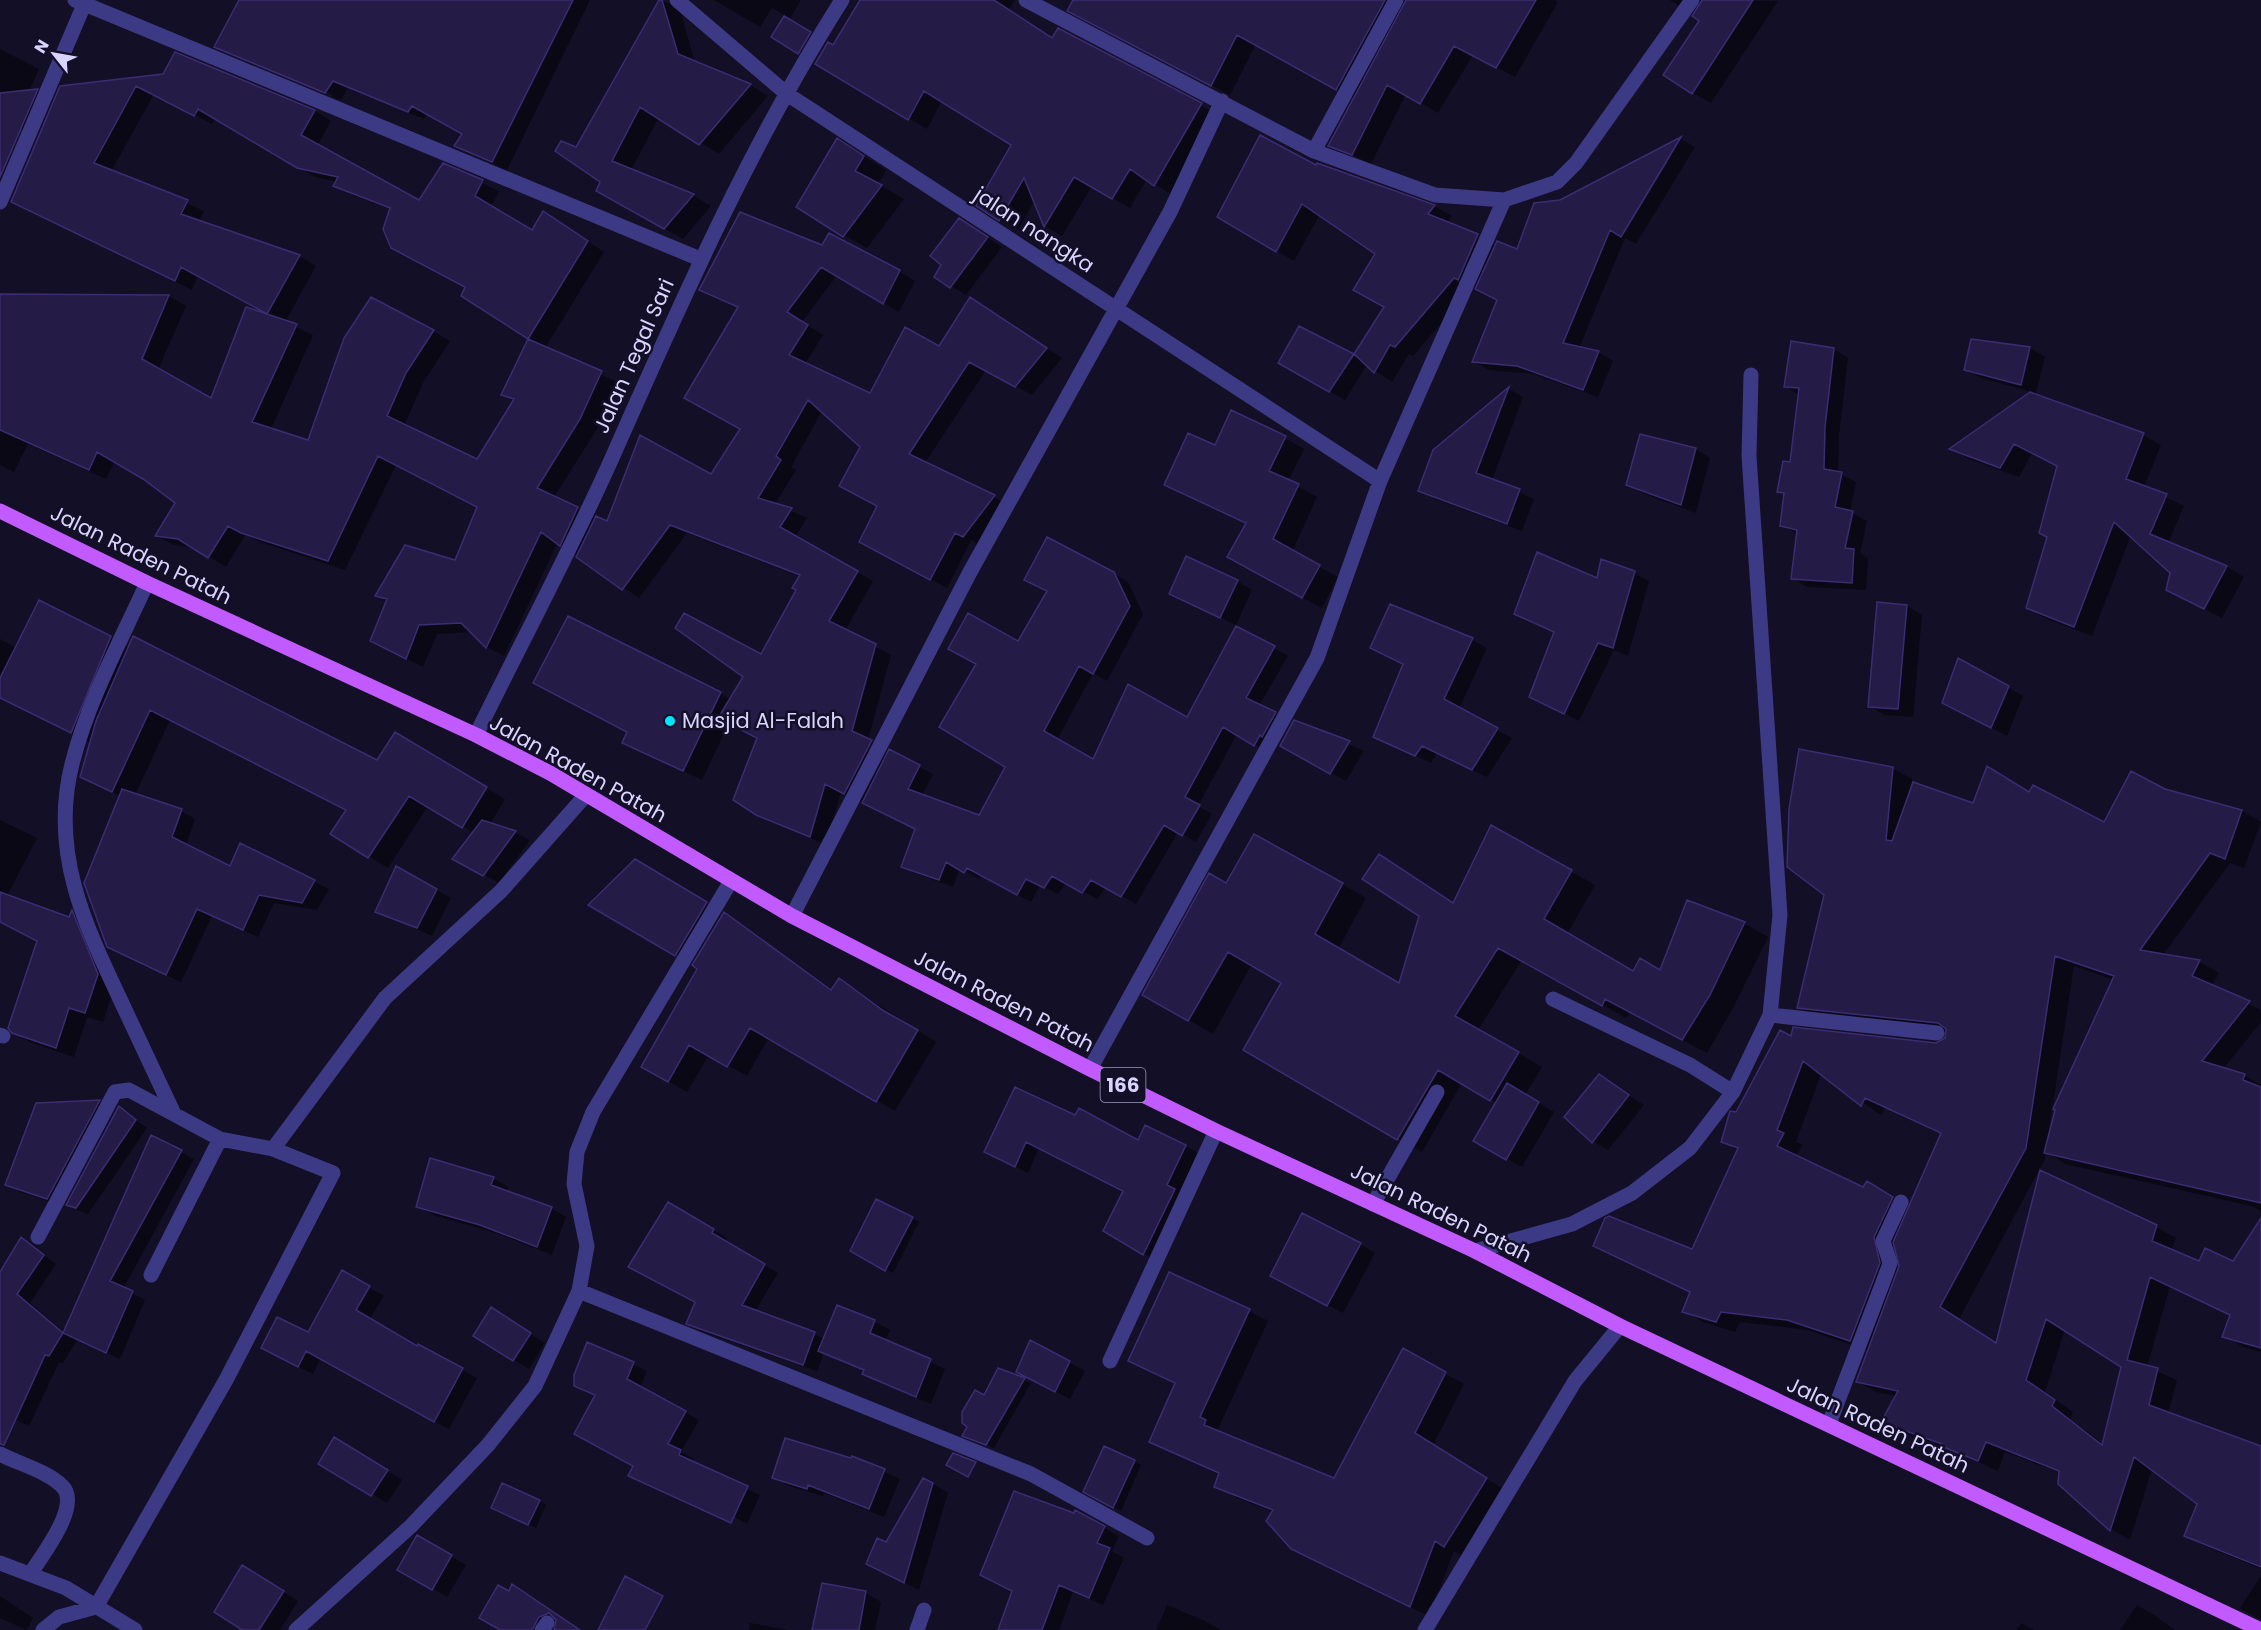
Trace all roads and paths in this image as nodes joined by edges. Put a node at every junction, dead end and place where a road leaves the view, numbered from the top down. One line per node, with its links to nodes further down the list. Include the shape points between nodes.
1 (677, 0): 7 (street, jalan nangka)
2 (842, 0): 7 (street, Jalan Tegal Sari)
3 (1026, 0): 8 (street)
4 (1396, 0): 9 (street)
5 (1692, 0): 10 (street, via 1576,163 1557,182)
6 (82, 1): 11 (street); 12 (street)
7 (787, 94): 12 (street, Jalan Tegal Sari); 13 (street, jalan nangka)
8 (1222, 101): 9 (street); 13 (street, via 1170,212)
9 (1314, 151): 10 (street, via 1435,195)
10 (1504, 200): 15 (street)
11 (0, 202)
12 (700, 259): 18 (street, Jalan Tegal Sari, via 611,460)
13 (1115, 307): 15 (street, jalan nangka); 21 (street, via 970,572)
14 (1750, 375): 23 (street, via 1749,467 1780,915)
15 (1380, 481): 25 (street, via 1317,658)
16 (0, 511): 17 (main road, Jalan Raden Patah / 166)
17 (147, 583): 18 (main road, Jalan Raden Patah / 166); 28 (street, via 83,727 66,796 66,840 75,894 93,943)
18 (476, 735): 19 (main road, Jalan Raden Patah / 166)
19 (585, 796): 20 (main road, Jalan Raden Patah / 166); 31 (street, via 501,891 385,998)
20 (731, 881): 21 (main road, Jalan Raden Patah / 166); 37 (street, via 593,1112 577,1152 574,1184 587,1246)
21 (792, 916): 25 (main road, Jalan Raden Patah / 166)
22 (1553, 999): 26 (street, via 1690,1065)
23 (1770, 1015): 24 (street); 26 (street)
24 (1937, 1033)
25 (1090, 1069): 29 (main road, Jalan Raden Patah / 166)
26 (1727, 1088): 35 (street, via 1690,1148 1632,1193 1572,1224)
27 (1437, 1092): 33 (street)
28 (174, 1114): 30 (street); 34 (street, via 129,1090 115,1092)
29 (1216, 1131): 33 (main road, Jalan Raden Patah / 166); 39 (street)
30 (219, 1139): 31 (street); 36 (street)
31 (273, 1149): 45 (street, via 333,1173 226,1380)
32 (1901, 1202): 40 (street, via 1883,1241 1890,1263)
33 (1373, 1204): 35 (main road, Jalan Raden Patah / 166)
34 (38, 1237)
35 (1474, 1251): 38 (main road, Jalan Raden Patah / 166)
36 (151, 1275)
37 (579, 1291): 42 (street, via 1031,1474); 49 (street, via 535,1386 488,1445 411,1526)
38 (1620, 1326): 40 (main road, Jalan Raden Patah / 166); 51 (street, via 1575,1381)
39 (1110, 1361)
40 (1829, 1424): 52 (main road, Jalan Raden Patah / 166)
41 (0, 1454): 44 (street, via 53,1479 63,1486 69,1498 65,1516)
42 (1147, 1538)
43 (0, 1563): 44 (street)
44 (37, 1575): 45 (street)
45 (96, 1606): 47 (street, via 59,1617); 48 (street)
46 (924, 1610): 50 (street)
47 (43, 1630)
48 (135, 1630)
49 (296, 1630)
50 (917, 1630)
51 (1425, 1630)
52 (2261, 1630)

